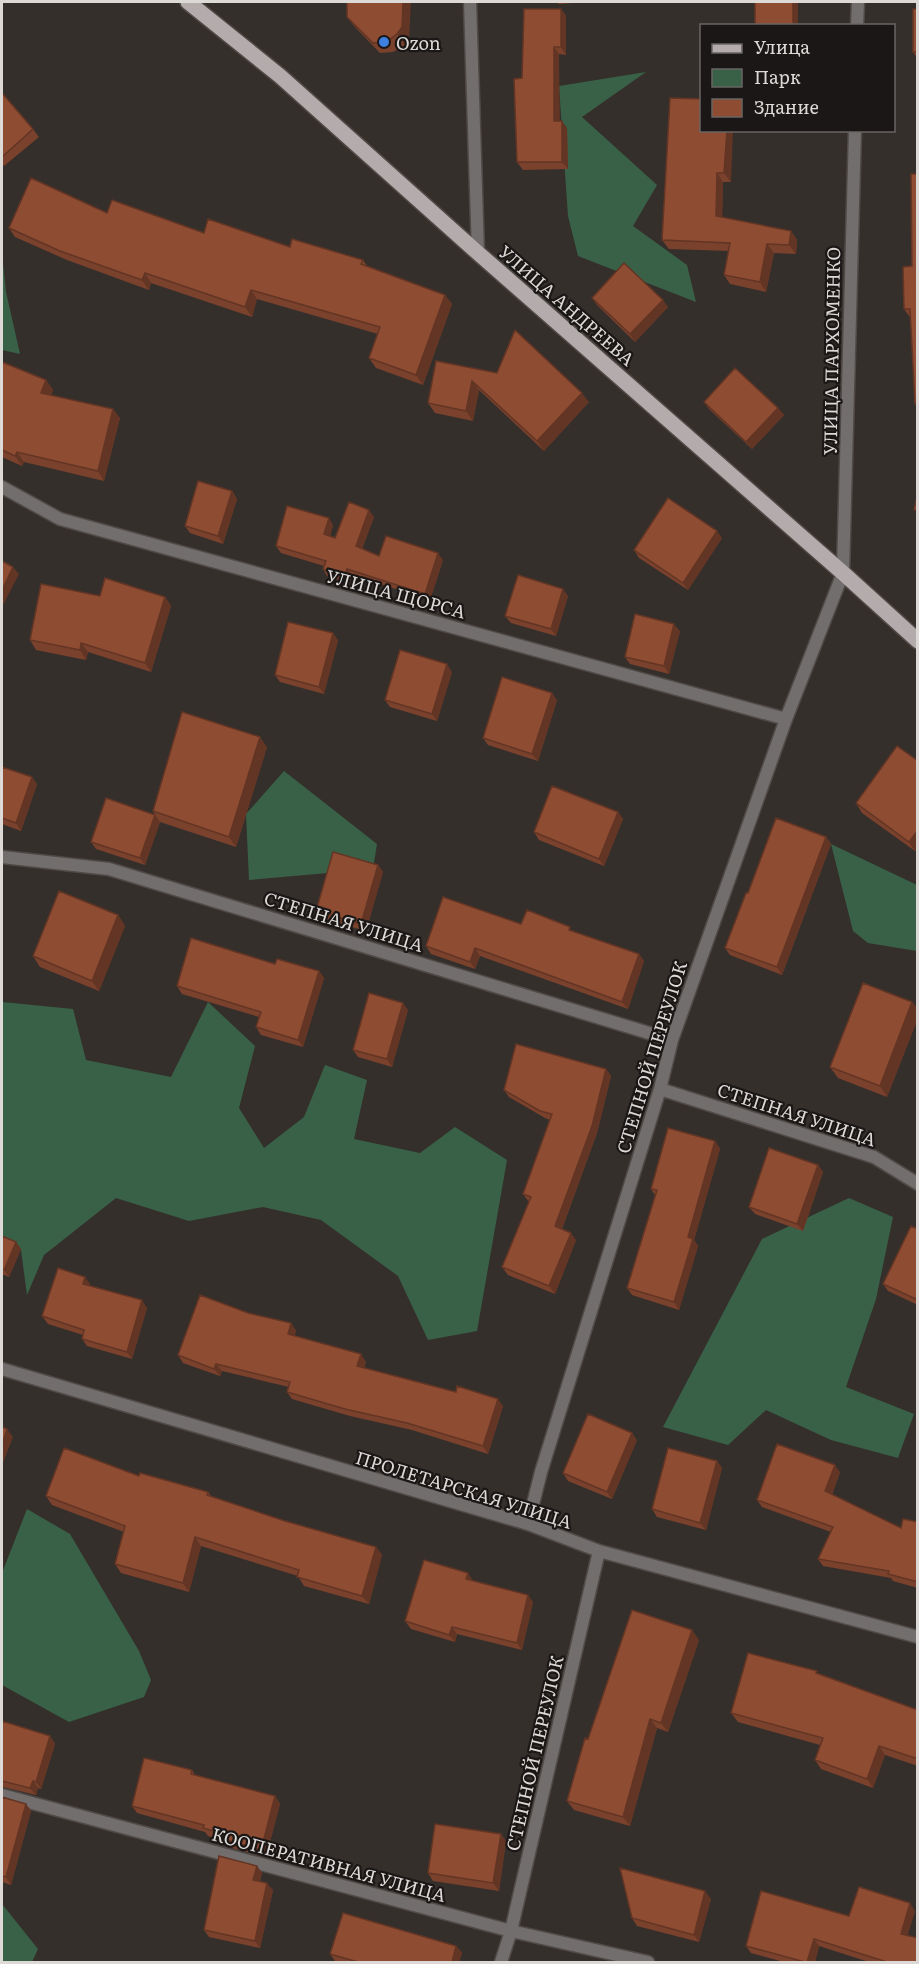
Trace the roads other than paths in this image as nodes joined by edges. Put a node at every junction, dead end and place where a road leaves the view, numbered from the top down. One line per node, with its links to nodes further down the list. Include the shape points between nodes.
1 (188, 2): 6 (main road, УЛИЦА АНДРЕЕВА, via 280,76)
2 (471, 2): 6 (street)
3 (858, 2): 4 (street)
4 (857, 24)
5 (855, 132): 8 (street, УЛИЦА ПАРХОМЕНКО)
6 (478, 253): 8 (main road, УЛИЦА АНДРЕЕВА)
7 (2, 487): 10 (street, УЛИЦА ЩОРСА, via 60,519)
8 (843, 573): 9 (main road, УЛИЦА АНДРЕЕВА); 10 (street, СТЕПНОЙ ПЕРЕУЛОК)
9 (918, 641)
10 (786, 719): 12 (street, СТЕПНОЙ ПЕРЕУЛОК)
11 (2, 856): 12 (street, СТЕПНАЯ УЛИЦА, via 109,869)
12 (672, 1040): 13 (street, СТЕПНОЙ ПЕРЕУЛОК)
13 (660, 1089): 14 (street, СТЕПНАЯ УЛИЦА, via 874,1157); 16 (street, СТЕПНОЙ ПЕРЕУЛОК)
14 (918, 1184)
15 (2, 1369): 16 (street, ПРОЛЕТАРСКАЯ УЛИЦА)
16 (528, 1524): 17 (street, ПРОЛЕТАРСКАЯ УЛИЦА)
17 (599, 1551): 18 (street, ПРОЛЕТАРСКАЯ УЛИЦА); 20 (street, СТЕПНОЙ ПЕРЕУЛОК)
18 (918, 1637)
19 (2, 1795): 20 (street, КООПЕРАТИВНАЯ УЛИЦА)
20 (511, 1931): 21 (street, СТЕПНОЙ ПЕРЕУЛОК); 22 (street, КООПЕРАТИВНАЯ УЛИЦА)
21 (501, 1962)
22 (648, 1962)

